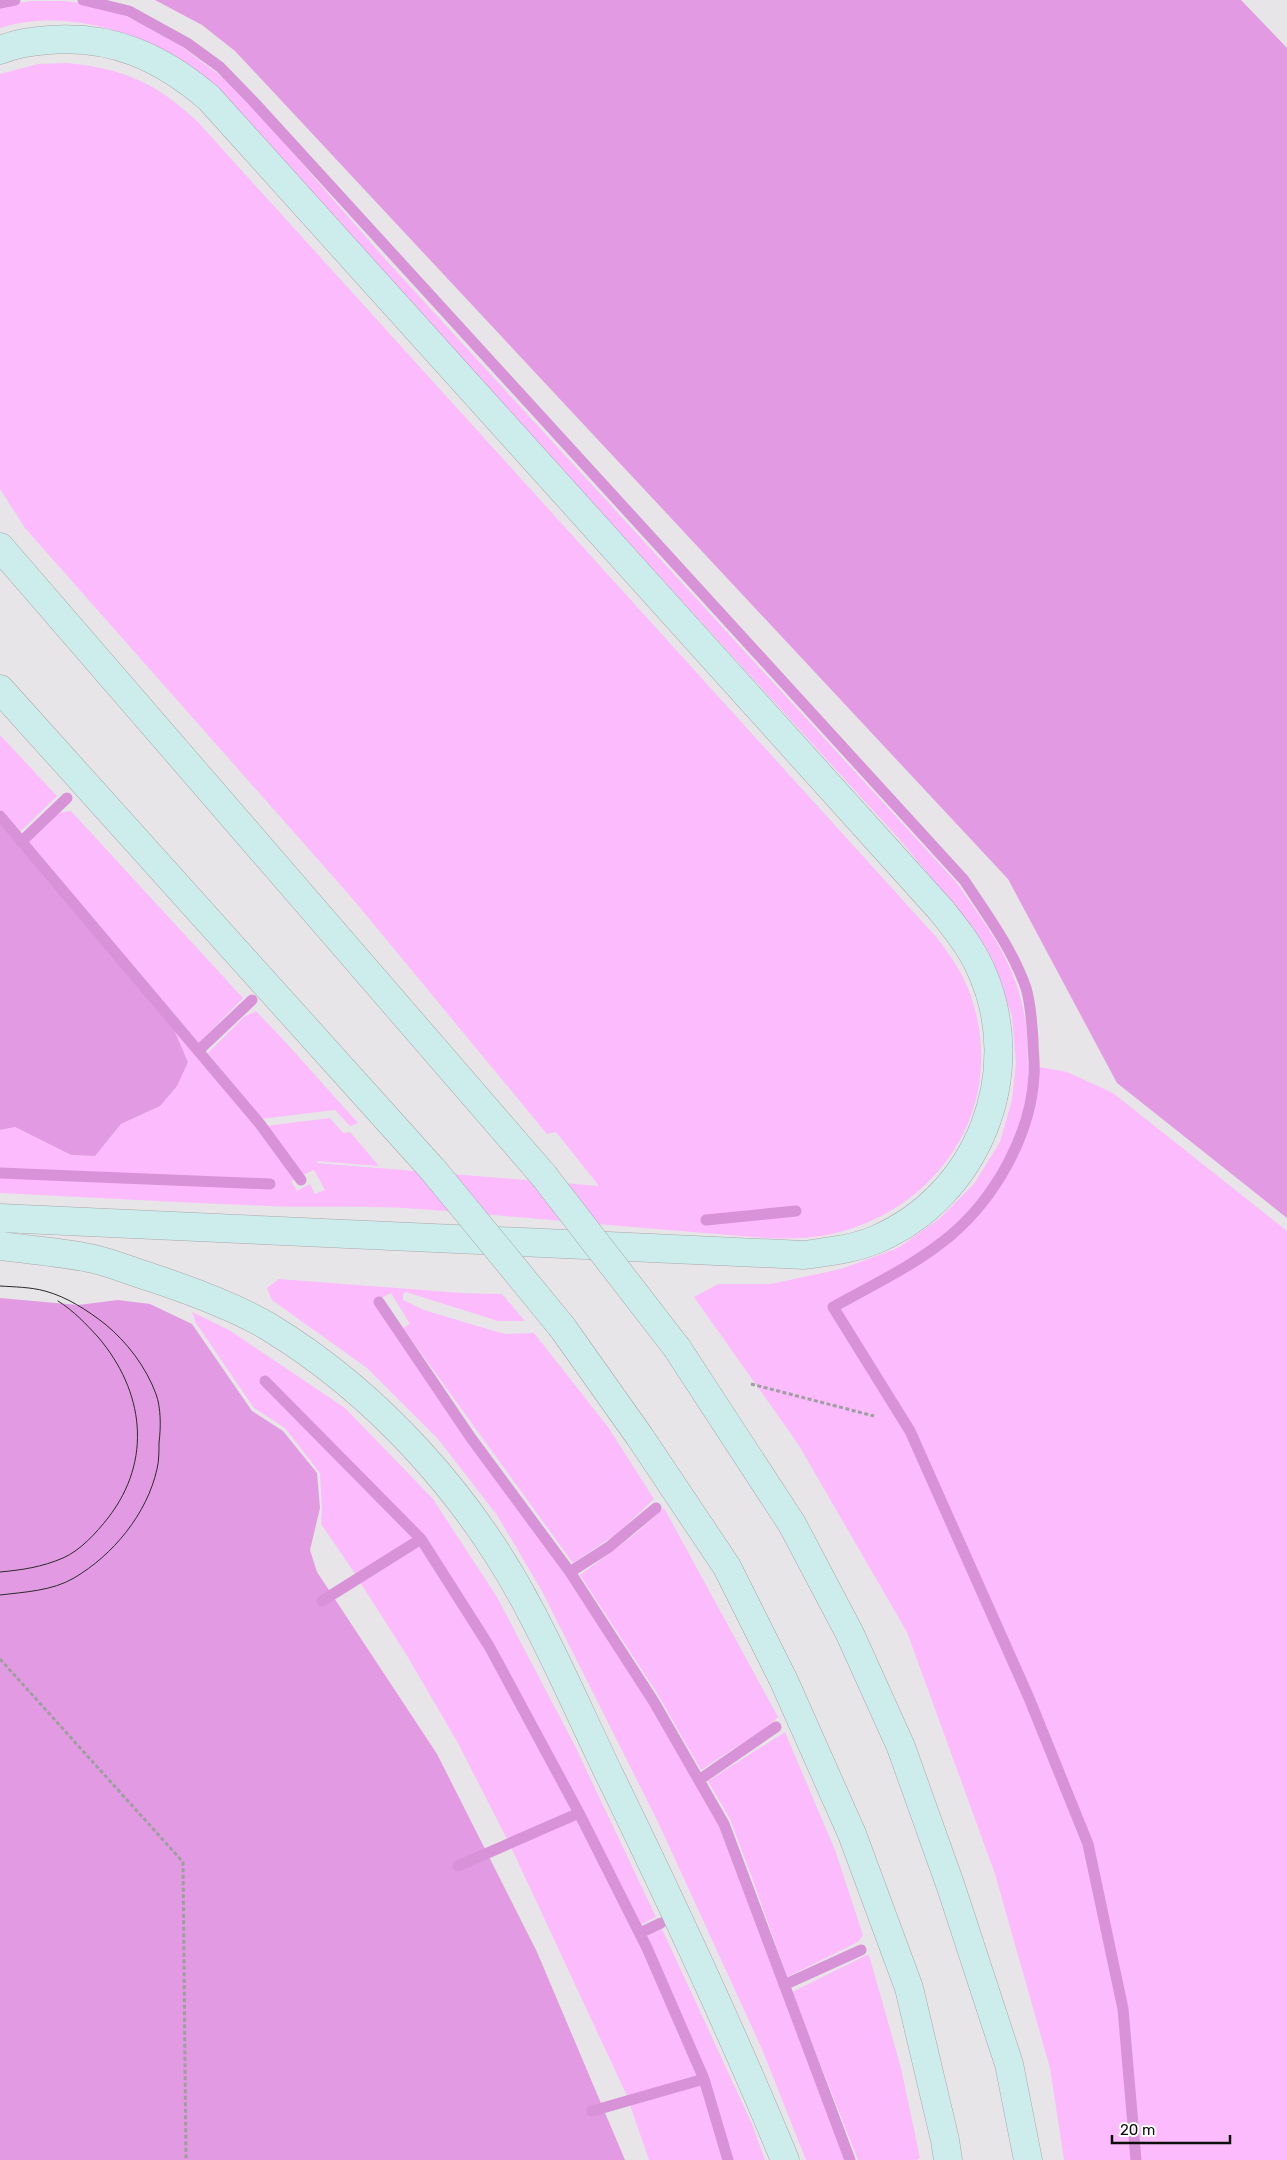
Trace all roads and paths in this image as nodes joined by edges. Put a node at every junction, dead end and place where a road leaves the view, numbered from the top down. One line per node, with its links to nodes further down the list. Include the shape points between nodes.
1 (0, 50): 4 (main road, via 35,41 66,39 105,43 158,61 209,98 964,938 993,1003 999,1039 998,1075 991,1110 978,1144 959,1175 935,1201 906,1224 874,1240 840,1251 804,1255)
2 (0, 547): 12 (main road, bridge, via 544,1176 677,1348 792,1524 850,1634 901,1747 1009,2064)
3 (0, 689): 11 (main road, bridge, via 434,1171 562,1327 727,1567 784,1681 852,1834 909,1988)
4 (0, 1218)
5 (0, 1246): 10 (main road, via 91,1258 190,1291 266,1326 307,1352 356,1391 418,1450 454,1492 531,1611 752,2079)
6 (751, 1384): 7 (path)
7 (874, 1416)
8 (0, 1659): 9 (path, via 183,1862)
9 (186, 2160)
10 (785, 2160)
11 (948, 2160)
12 (1028, 2160)

